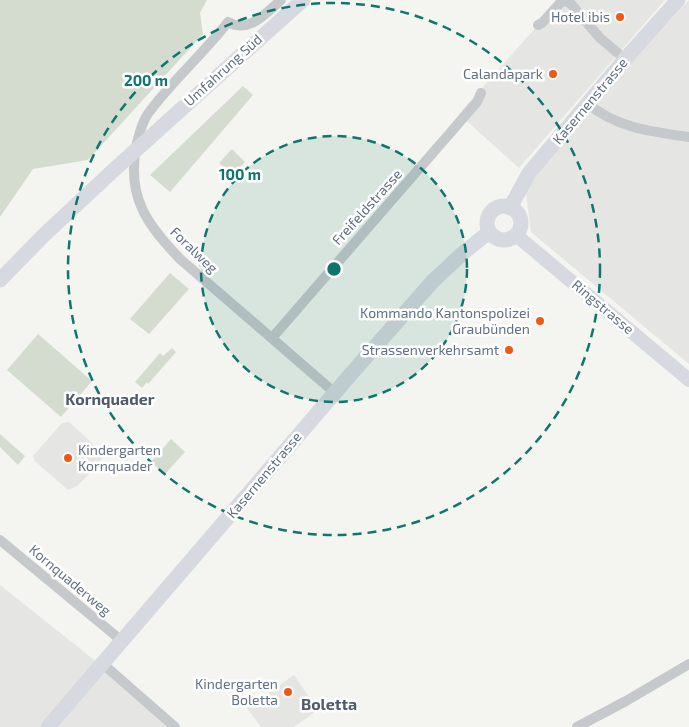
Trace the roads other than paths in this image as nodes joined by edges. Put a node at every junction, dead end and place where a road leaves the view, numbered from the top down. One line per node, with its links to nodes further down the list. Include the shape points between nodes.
1 (282, 0): 14 (street, Foralweg, via 245,26 228,22 148,113 139,135 134,163 137,198 162,240)
2 (303, 0): 13 (main road, Umfahrung Süd, via 116,167)
3 (563, 0): 5 (street); 6 (street, via 571,4 600,38)
4 (678, 0): 6 (main road, Kasernenstrasse)
5 (538, 25)
6 (625, 59): 8 (main road, Kasernenstrasse)
7 (481, 93): 14 (street, Freifeldstrasse, via 477,102)
8 (587, 103): 9 (street, via 606,116 630,126); 10 (main road, Kasernenstrasse, via 529,173)
9 (689, 137)
10 (510, 208): 11 (main road, via 504,206 493,210 487,220); 12 (main road, via 520,218)
11 (489, 232): 12 (main road, via 502,240); 16 (main road, Kasernenstrasse, via 439,275)
12 (516, 235): 15 (main road, Ringstrasse)
13 (0, 280)
14 (272, 338): 16 (street, Foralweg)
15 (689, 380)
16 (334, 393): 18 (main road, Kasernenstrasse)
17 (0, 540): 18 (street, Kornquaderweg)
18 (122, 641): 19 (main road, Kasernenstrasse)
19 (103, 664): 21 (main road, Kasernenstrasse); 22 (street)
20 (689, 664): 23 (street)
21 (48, 727)
22 (175, 727)
23 (577, 727)

